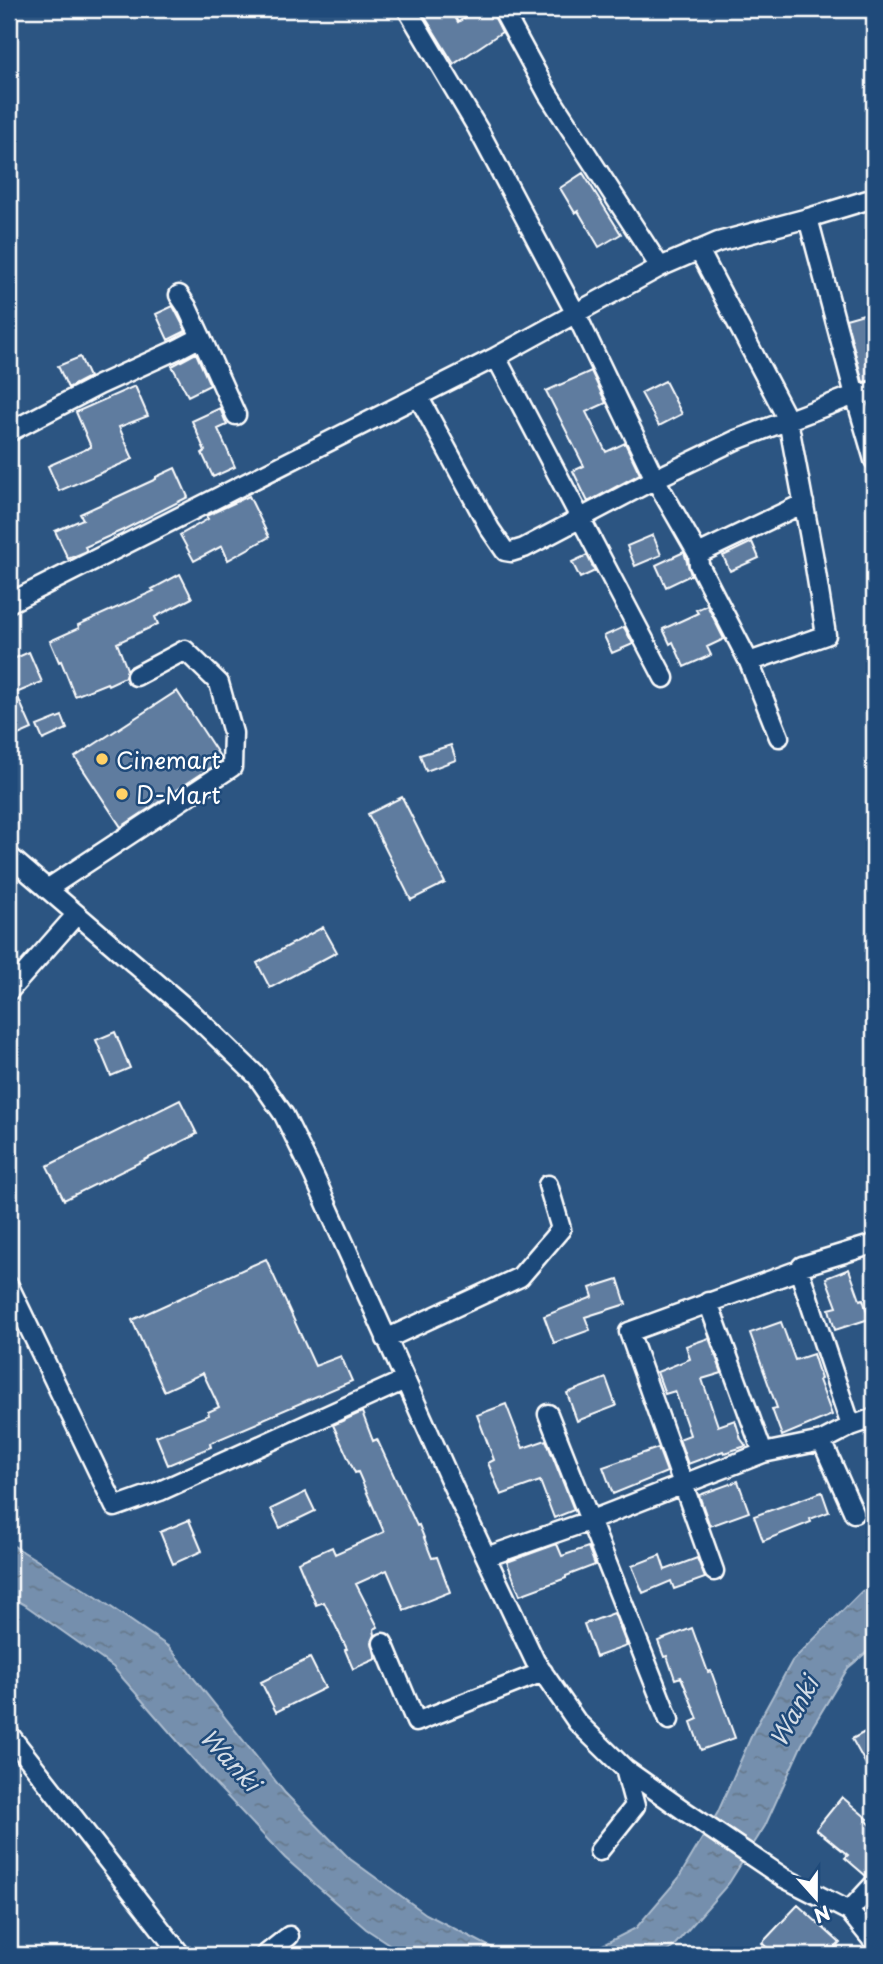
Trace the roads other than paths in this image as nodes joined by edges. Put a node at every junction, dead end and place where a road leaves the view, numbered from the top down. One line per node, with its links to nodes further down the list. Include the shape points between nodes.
1 (407, 9): 8 (street, via 478,129)
2 (502, 9): 6 (street, via 548,94)
3 (874, 198): 4 (street)
4 (808, 218): 5 (street); 12 (street)
5 (699, 250): 6 (street); 15 (street)
6 (660, 267): 8 (street)
7 (179, 295): 9 (street)
8 (576, 314): 10 (street); 18 (street)
9 (201, 337): 14 (street); 16 (street)
10 (496, 357): 13 (street); 20 (street)
11 (874, 391): 12 (street)
12 (855, 395): 15 (street); 17 (street)
13 (418, 396): 20 (street, via 505,551 524,548); 22 (street)
14 (236, 415)
15 (788, 420): 18 (street); 19 (street)
16 (9, 432)
17 (874, 460)
18 (655, 479): 20 (street); 21 (street)
19 (804, 503): 21 (street); 23 (street, via 826,635)
20 (579, 519): 25 (street)
21 (698, 554): 23 (street, via 699,565)
22 (9, 603)
23 (749, 662): 26 (street)
24 (136, 676): 28 (street, via 185,650 219,683 233,733 232,767)
25 (664, 678)
26 (779, 737)
27 (9, 856): 28 (street)
28 (47, 889): 29 (street)
29 (76, 915): 30 (street); 36 (street, via 257,1076 284,1115)
30 (9, 991)
31 (548, 1185): 36 (street, via 561,1229 520,1278)
32 (874, 1244): 33 (street)
33 (799, 1270): 35 (street); 40 (street)
34 (9, 1286): 37 (street, via 115,1507)
35 (708, 1302): 42 (street); 43 (street, via 629,1332)
36 (386, 1339): 37 (street)
37 (405, 1380): 46 (street)
38 (548, 1414): 45 (street)
39 (874, 1418): 40 (street)
40 (851, 1426): 41 (street)
41 (822, 1441): 42 (street); 44 (street)
42 (763, 1453): 43 (street)
43 (682, 1485): 45 (street); 47 (street)
44 (854, 1513)
45 (589, 1521): 46 (street); 50 (street)
46 (486, 1557): 49 (street)
47 (714, 1571)
48 (383, 1643): 49 (street, via 416,1722)
49 (543, 1672): 52 (street, via 577,1722)
50 (669, 1720)
51 (9, 1734): 58 (street)
52 (625, 1769): 53 (street, via 635,1806); 55 (street, via 784,1878)
53 (599, 1851)
54 (874, 1884): 55 (street)
55 (849, 1911): 57 (street)
56 (289, 1936): 59 (street)
57 (874, 1942)
58 (181, 1955)
59 (265, 1955)

